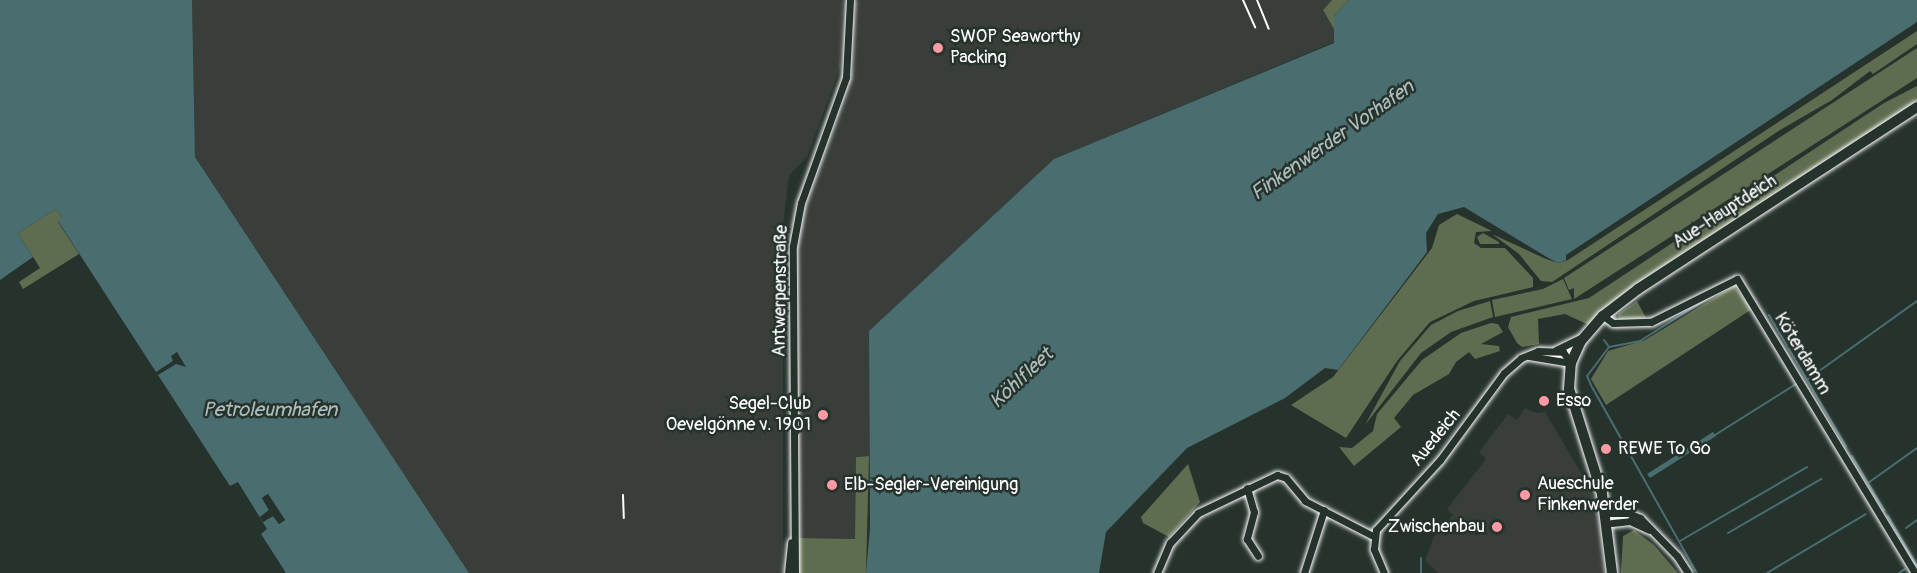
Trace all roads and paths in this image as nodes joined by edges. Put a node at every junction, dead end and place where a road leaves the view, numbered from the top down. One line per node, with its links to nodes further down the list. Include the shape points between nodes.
1 (850, 0): 11 (street, Antwerpenstraße, via 846,77 801,202 793,246)
2 (1917, 107): 3 (street, Aue-Hauptdeich, via 1653,279)
3 (1603, 316): 4 (street, Aue-Hauptdeich); 23 (street, Köterdamm, via 1613,323 1651,322 1737,279)
4 (1583, 336): 5 (street); 7 (street, Aue-Hauptdeich)
5 (1554, 351): 6 (street, via 1533,352); 7 (street, via 1566,354)
6 (1521, 358): 7 (street, via 1541,356); 14 (street, Auedeich)
7 (1571, 363): 10 (street, via 1569,389)
8 (1247, 488): 9 (street, via 1282,475 1300,498); 15 (street, via 1254,512 1247,539); 19 (street, via 1204,509 1177,535)
9 (1324, 510): 14 (street); 20 (street)
10 (1606, 513): 12 (street); 13 (street, via 1634,515); 16 (street)
11 (795, 519): 17 (street, Antwerpenstraße); 18 (street, Antwerpenstraße)
12 (1612, 523): 13 (street, via 1630,521); 16 (street)
13 (1657, 535): 22 (street)
14 (1373, 536): 21 (street)
15 (1258, 556)
16 (1612, 570)
17 (788, 573)
18 (795, 573)
19 (1157, 573)
20 (1304, 573)
21 (1384, 573)
22 (1688, 573)
23 (1915, 573)

